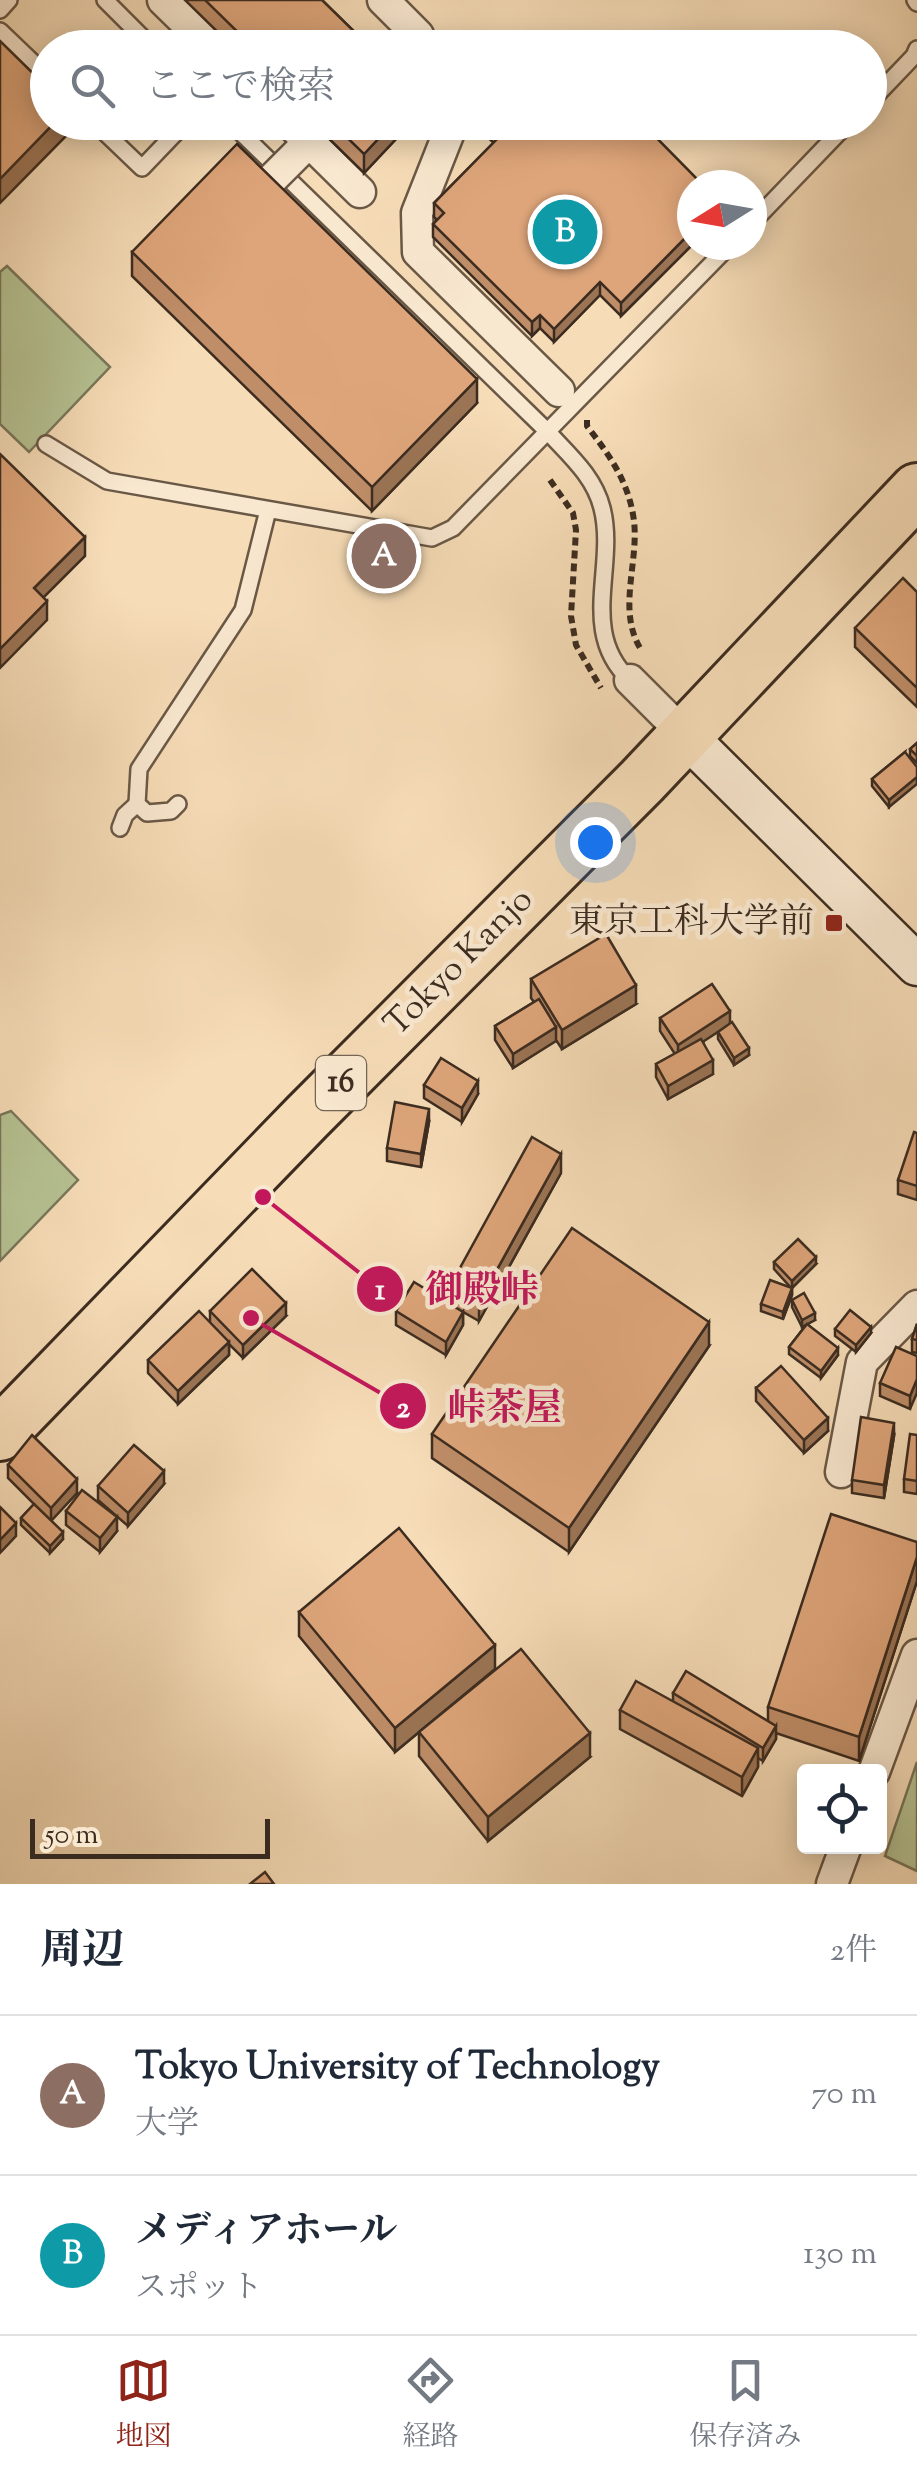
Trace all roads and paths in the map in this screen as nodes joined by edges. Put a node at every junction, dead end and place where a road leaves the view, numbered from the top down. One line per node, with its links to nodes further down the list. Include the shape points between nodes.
1 (9, 0): 5 (lane)
2 (104, 0): 6 (lane)
3 (163, 0): 7 (street)
4 (383, 0): 8 (street)
5 (0, 10)
6 (135, 30)
7 (194, 30)
8 (414, 30)
9 (0, 31): 11 (lane)
10 (917, 48): 12 (lane)
11 (30, 60)
12 (887, 84)
13 (113, 140): 14 (lane, via 142,168)
14 (169, 140)
15 (248, 140): 25 (lane)
16 (298, 140): 20 (street, bridge)
17 (300, 140): 21 (street)
18 (446, 140): 24 (street, via 417,213 418,252)
19 (832, 140): 22 (lane)
20 (264, 188)
21 (360, 192)
22 (767, 207)
23 (715, 260): 25 (lane)
24 (560, 392)
25 (548, 432): 28 (lane, via 454,528 432,538); 29 (lane, via 581,468 602,505 600,618 611,654)
26 (46, 444): 28 (lane, via 106,481)
27 (917, 490): 30 (highway, Tokyo Kanjo / 16)
28 (268, 510): 31 (lane, via 243,610 138,768)
29 (630, 680): 30 (street)
30 (685, 735): 34 (street); 36 (highway, Tokyo Kanjo / 16)
31 (137, 804): 32 (lane, via 147,813); 33 (lane)
32 (178, 804)
33 (120, 828)
34 (917, 964)
35 (917, 1306): 37 (street, via 862,1362)
36 (0, 1434)
37 (841, 1472)
38 (917, 1654): 39 (street)
39 (877, 1764)
40 (843, 1854): 41 (street)
41 (832, 1884)

